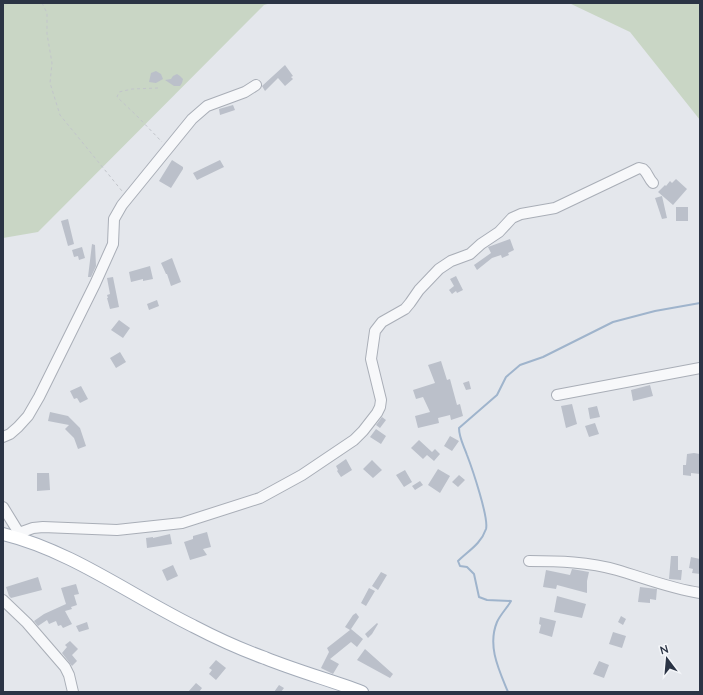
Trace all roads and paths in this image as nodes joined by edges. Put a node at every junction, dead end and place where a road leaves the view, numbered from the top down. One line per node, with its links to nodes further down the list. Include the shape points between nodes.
1 (42, 3): 6 (path, via 47,13 47,34 52,63 50,83 60,115)
2 (256, 85): 4 (street, via 245,92 207,106)
3 (158, 88): 4 (path, via 132,89 119,92 117,97)
4 (168, 147): 6 (street)
5 (653, 183): 12 (street, via 647,172 639,168 555,208 512,218 499,232 470,254 445,263 429,278 405,309 382,322 375,331 371,359 381,400 380,407 369,424 342,449 274,491 260,498 182,523 117,530 43,527 33,528)
6 (128, 198): 9 (street, via 114,219 113,244 101,271 39,397 28,416 10,434)
7 (700, 368): 8 (street)
8 (557, 395)
9 (3, 437)
10 (3, 507): 12 (street)
11 (3, 534): 12 (main road)
12 (19, 535): 17 (main road, via 58,552 158,608 228,643)
13 (529, 561): 14 (street, via 586,564)
14 (700, 593)
15 (3, 600): 16 (street, via 65,667)
16 (74, 692)
17 (362, 692)

